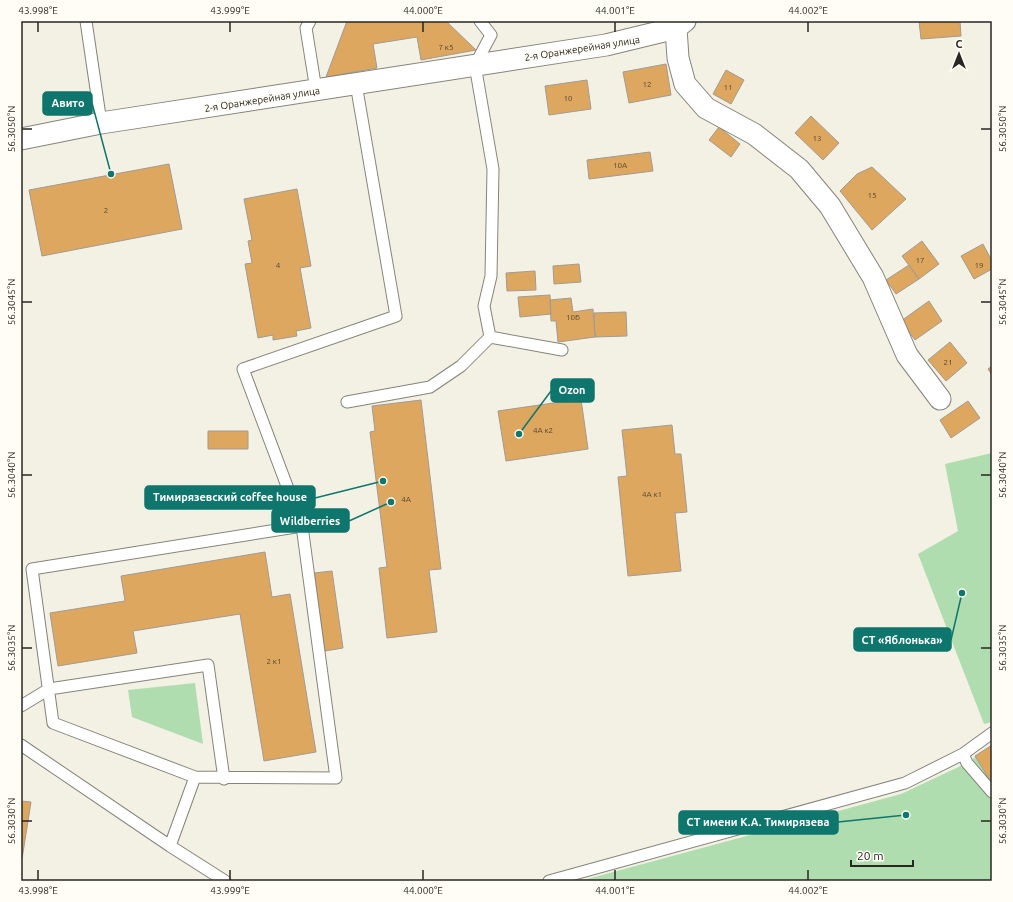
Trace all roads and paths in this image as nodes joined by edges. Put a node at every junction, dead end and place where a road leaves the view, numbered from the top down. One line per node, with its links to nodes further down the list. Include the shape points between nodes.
1 (86, 21): 8 (lane)
2 (310, 21): 7 (lane, via 306,28)
3 (480, 21): 5 (lane, via 492,35)
4 (681, 25): 5 (street, 2-я Оранжерейная улица, via 606,45); 12 (street, 2-я Оранжерейная улица, via 678,58 685,84 706,108 754,134 799,169 830,206 873,277 907,356)
5 (475, 65): 6 (street, 2-я Оранжерейная улица); 10 (lane, via 493,169 492,276 484,306)
6 (356, 84): 7 (street, 2-я Оранжерейная улица); 14 (lane, via 396,316 243,369)
7 (316, 90): 8 (street, 2-я Оранжерейная улица)
8 (101, 123): 9 (street, 2-я Оранжерейная улица)
9 (21, 139)
10 (490, 337): 11 (lane); 13 (lane, via 461,366 430,387)
11 (562, 350)
12 (940, 399)
13 (347, 402)
14 (302, 526): 15 (lane, via 32,569); 21 (lane, via 336,778)
15 (49, 689): 16 (lane); 20 (lane, via 53,723); 21 (lane, via 208,664)
16 (21, 706)
17 (992, 734): 19 (lane)
18 (21, 745): 23 (lane)
19 (963, 754): 22 (lane, via 967,763); 25 (lane, via 905,783)
20 (195, 777): 21 (lane); 23 (lane)
21 (224, 779)
22 (992, 792)
23 (170, 846): 24 (lane)
24 (225, 881)
25 (549, 881)

